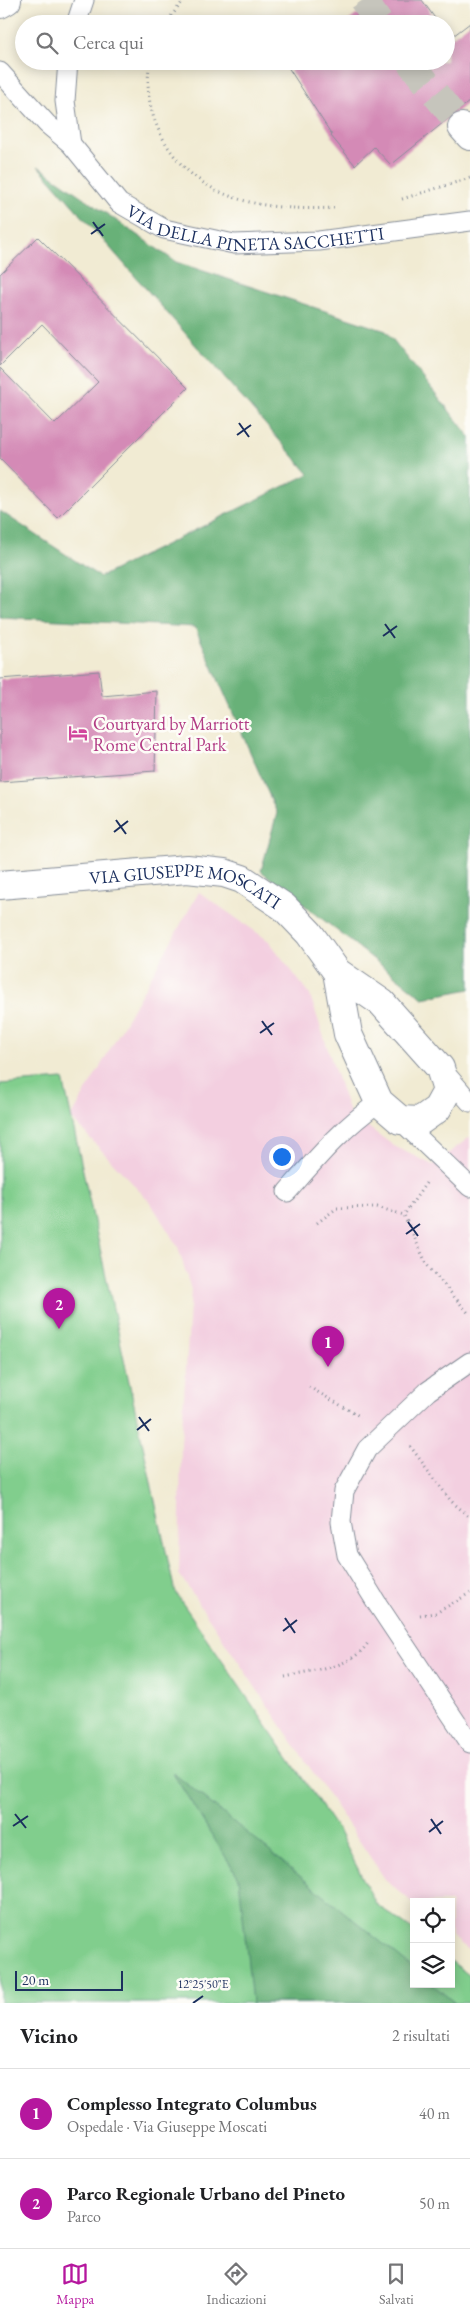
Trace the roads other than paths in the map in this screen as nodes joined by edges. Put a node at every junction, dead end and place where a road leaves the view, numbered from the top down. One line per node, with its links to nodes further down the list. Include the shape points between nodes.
1 (7, 0): 3 (street)
2 (84, 0): 4 (lane)
3 (0, 4)
4 (79, 15)
5 (67, 70): 7 (lane, via 65,101)
6 (0, 72): 7 (lane, VIA DELLA PINETA SACCHETTI, via 47,124)
7 (71, 144): 8 (lane, VIA DELLA PINETA SACCHETTI, via 110,194 128,209 164,229 209,240 234,244 318,242)
8 (470, 220)
9 (0, 885): 10 (street, VIA GIUSEPPE MOSCATI, via 187,869 224,872 242,878 284,907 309,933)
10 (337, 972): 11 (street, VIA GIUSEPPE MOSCATI, via 382,1003); 12 (street, VIA GIUSEPPE MOSCATI, via 348,1034)
11 (440, 1068): 13 (lane); 14 (street, VIA GIUSEPPE MOSCATI, via 446,1091 437,1109 420,1121)
12 (379, 1102): 14 (street, VIA GIUSEPPE MOSCATI); 16 (lane, via 330,1142)
13 (470, 1102)
14 (400, 1120): 15 (lane)
15 (470, 1187)
16 (287, 1192)
17 (470, 1362): 18 (lane, via 428,1391 367,1449 344,1491 341,1522 347,1555)
18 (470, 1743)

